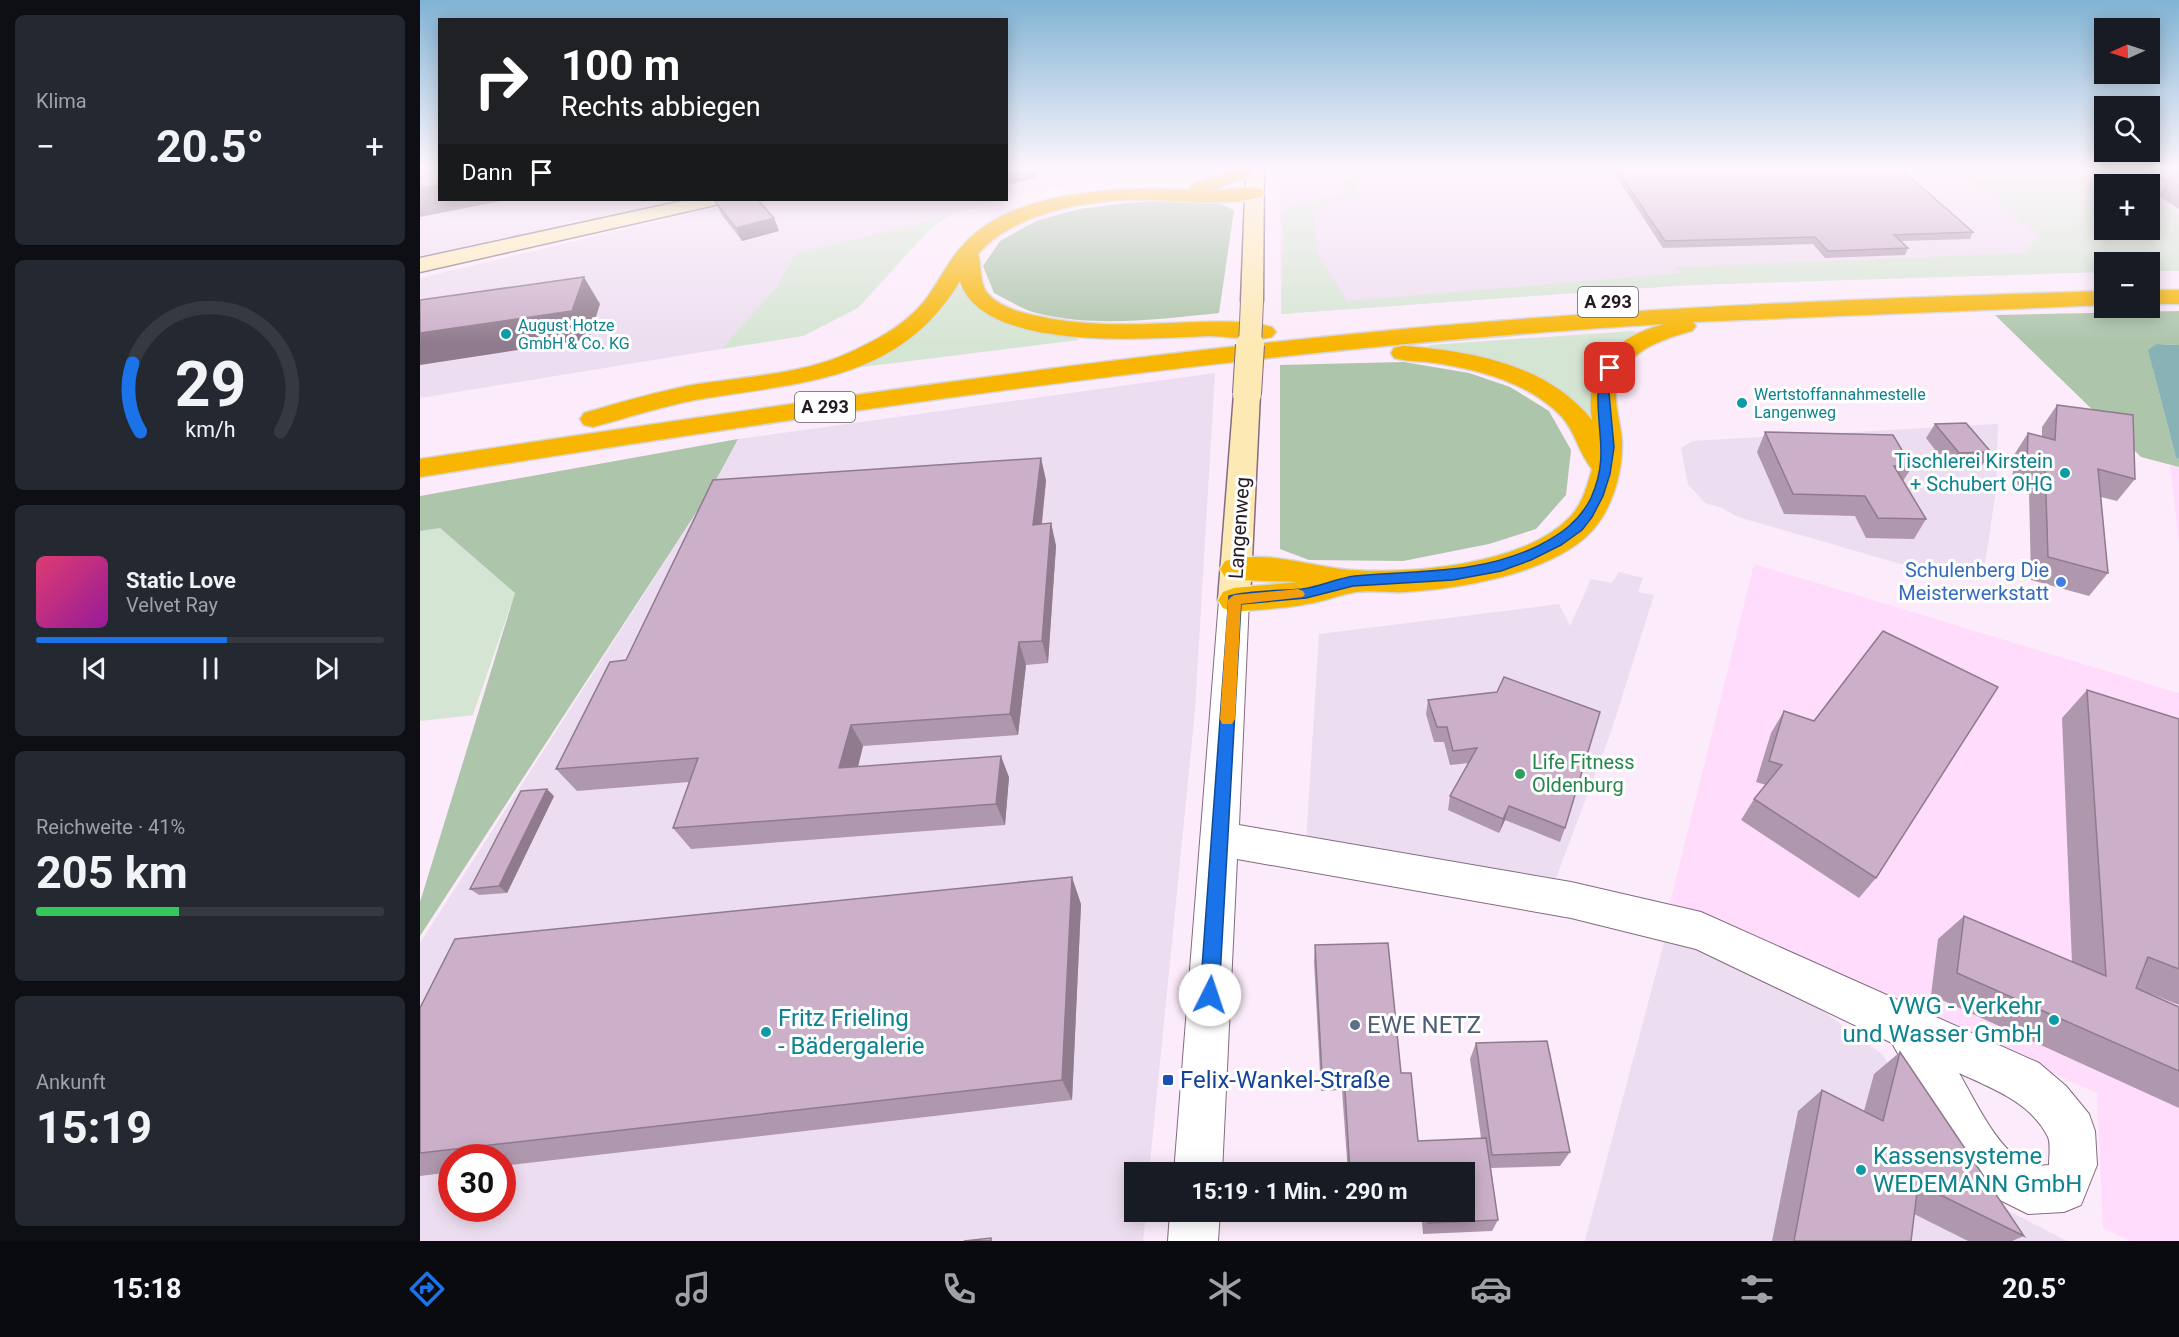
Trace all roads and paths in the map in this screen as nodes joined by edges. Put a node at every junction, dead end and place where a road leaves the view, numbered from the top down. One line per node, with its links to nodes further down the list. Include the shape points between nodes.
1 (586, 228): 5 (street)
2 (999, 228): 4 (highway, via 982,238)
3 (1253, 228): 19 (street, Langenweg, bridge)
4 (968, 256): 13 (highway, via 970,277 984,302 998,311 1040,324 1082,332); 15 (highway, via 923,318 864,356 796,378 668,397)
5 (420, 265)
6 (2094, 283): 13 (highway, A 293, via 1797,291)
7 (2160, 283): 8 (highway)
8 (2179, 283)
9 (2160, 297): 10 (highway)
10 (2179, 297)
11 (2094, 298): 12 (highway, A 293)
12 (1855, 306): 14 (highway, A 293, via 1617,319); 18 (highway, via 1833,314 1693,325 1654,334 1637,343 1610,368 1605,380 1608,447)
13 (1264, 332): 15 (highway, A 293)
14 (1231, 356): 17 (highway, A 293, via 944,390); 18 (highway, via 1261,360 1383,352 1477,362 1530,382 1565,405 1593,440)
15 (593, 418): 16 (highway, A 293)
16 (420, 446)
17 (420, 468)
18 (1604, 474): 19 (highway, via 1597,496 1578,528 1526,557 1496,567 1453,576 1353,581 1306,593)
19 (1235, 584): 20 (street, Langenweg)
20 (1221, 839): 21 (street, via 1570,900 1701,931); 22 (street, Langenweg)
21 (1907, 1028)
22 (1199, 1162)
23 (1194, 1222): 24 (street)
24 (1193, 1241)

